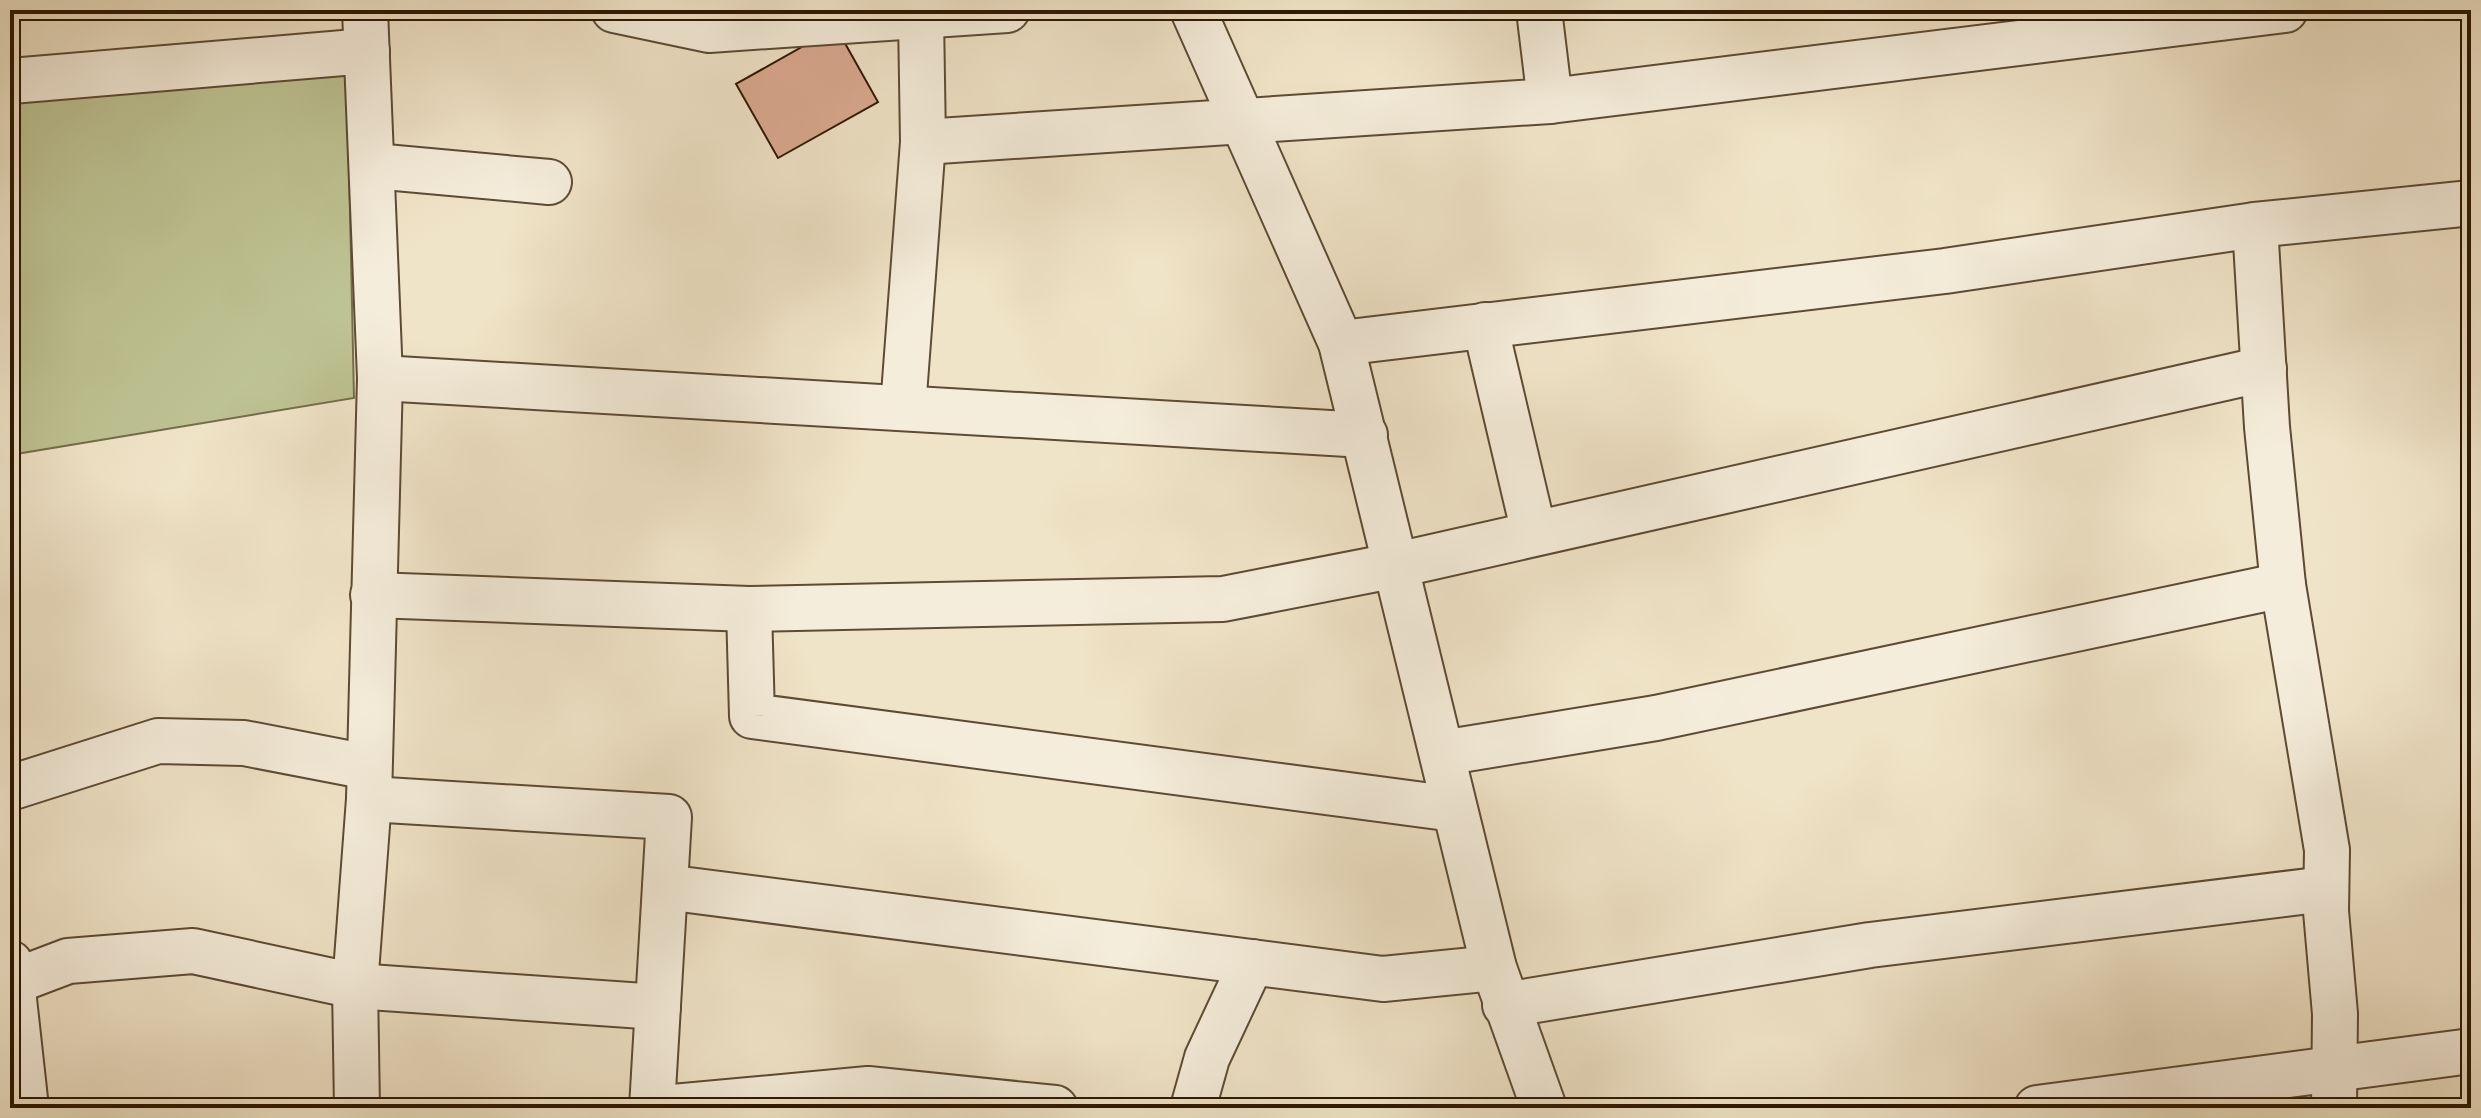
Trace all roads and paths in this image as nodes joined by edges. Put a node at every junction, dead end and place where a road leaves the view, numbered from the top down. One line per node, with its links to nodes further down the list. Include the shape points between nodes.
1 (614, 10): 6 (street, via 709,30)
2 (1007, 10): 6 (street)
3 (1193, 10): 10 (street)
4 (1539, 10): 9 (street)
5 (2285, 10): 9 (street)
6 (921, 17): 11 (street)
7 (366, 30): 8 (street); 12 (street)
8 (11, 81)
9 (1550, 101): 10 (street)
10 (1242, 120): 11 (street); 17 (street)
11 (923, 142): 20 (street)
12 (374, 166): 13 (street); 19 (street)
13 (549, 182)
14 (2471, 203): 15 (street)
15 (2255, 225): 16 (street, via 1945,271); 18 (street)
16 (1485, 325): 17 (street); 22 (street)
17 (1341, 343): 21 (street)
18 (2264, 369): 22 (street); 24 (street)
19 (380, 378): 20 (street); 25 (street)
20 (903, 408): 21 (street)
21 (1365, 435): 23 (street)
22 (1534, 533): 23 (street)
23 (1397, 565): 26 (street, via 1223,599); 27 (street)
24 (2283, 585): 27 (street, via 1656,718); 32 (street, via 2327,850)
25 (373, 595): 26 (street); 28 (street)
26 (749, 609): 30 (street, via 752,716)
27 (1442, 753): 30 (street)
28 (369, 783): 29 (street, via 244,743 158,741); 31 (street, via 669,817); 35 (street)
29 (10, 788)
30 (1454, 809): 36 (street)
31 (665, 887): 33 (street); 37 (street)
32 (2325, 889): 36 (street); 39 (street, via 2335,1014)
33 (1252, 962): 36 (street, via 1383,979); 46 (street, via 1207,1058)
34 (11, 976): 35 (street, via 68,961 193,951); 41 (street)
35 (355, 986): 37 (street); 42 (street)
36 (1500, 986): 47 (street)
37 (658, 1007): 43 (street)
38 (2471, 1051): 39 (street)
39 (2334, 1088): 48 (street)
40 (867, 1098): 44 (street); 45 (street)
41 (26, 1108)
42 (357, 1108)
43 (652, 1108)
44 (662, 1108)
45 (1055, 1108)
46 (1193, 1108)
47 (1544, 1108)
48 (2037, 1108)

